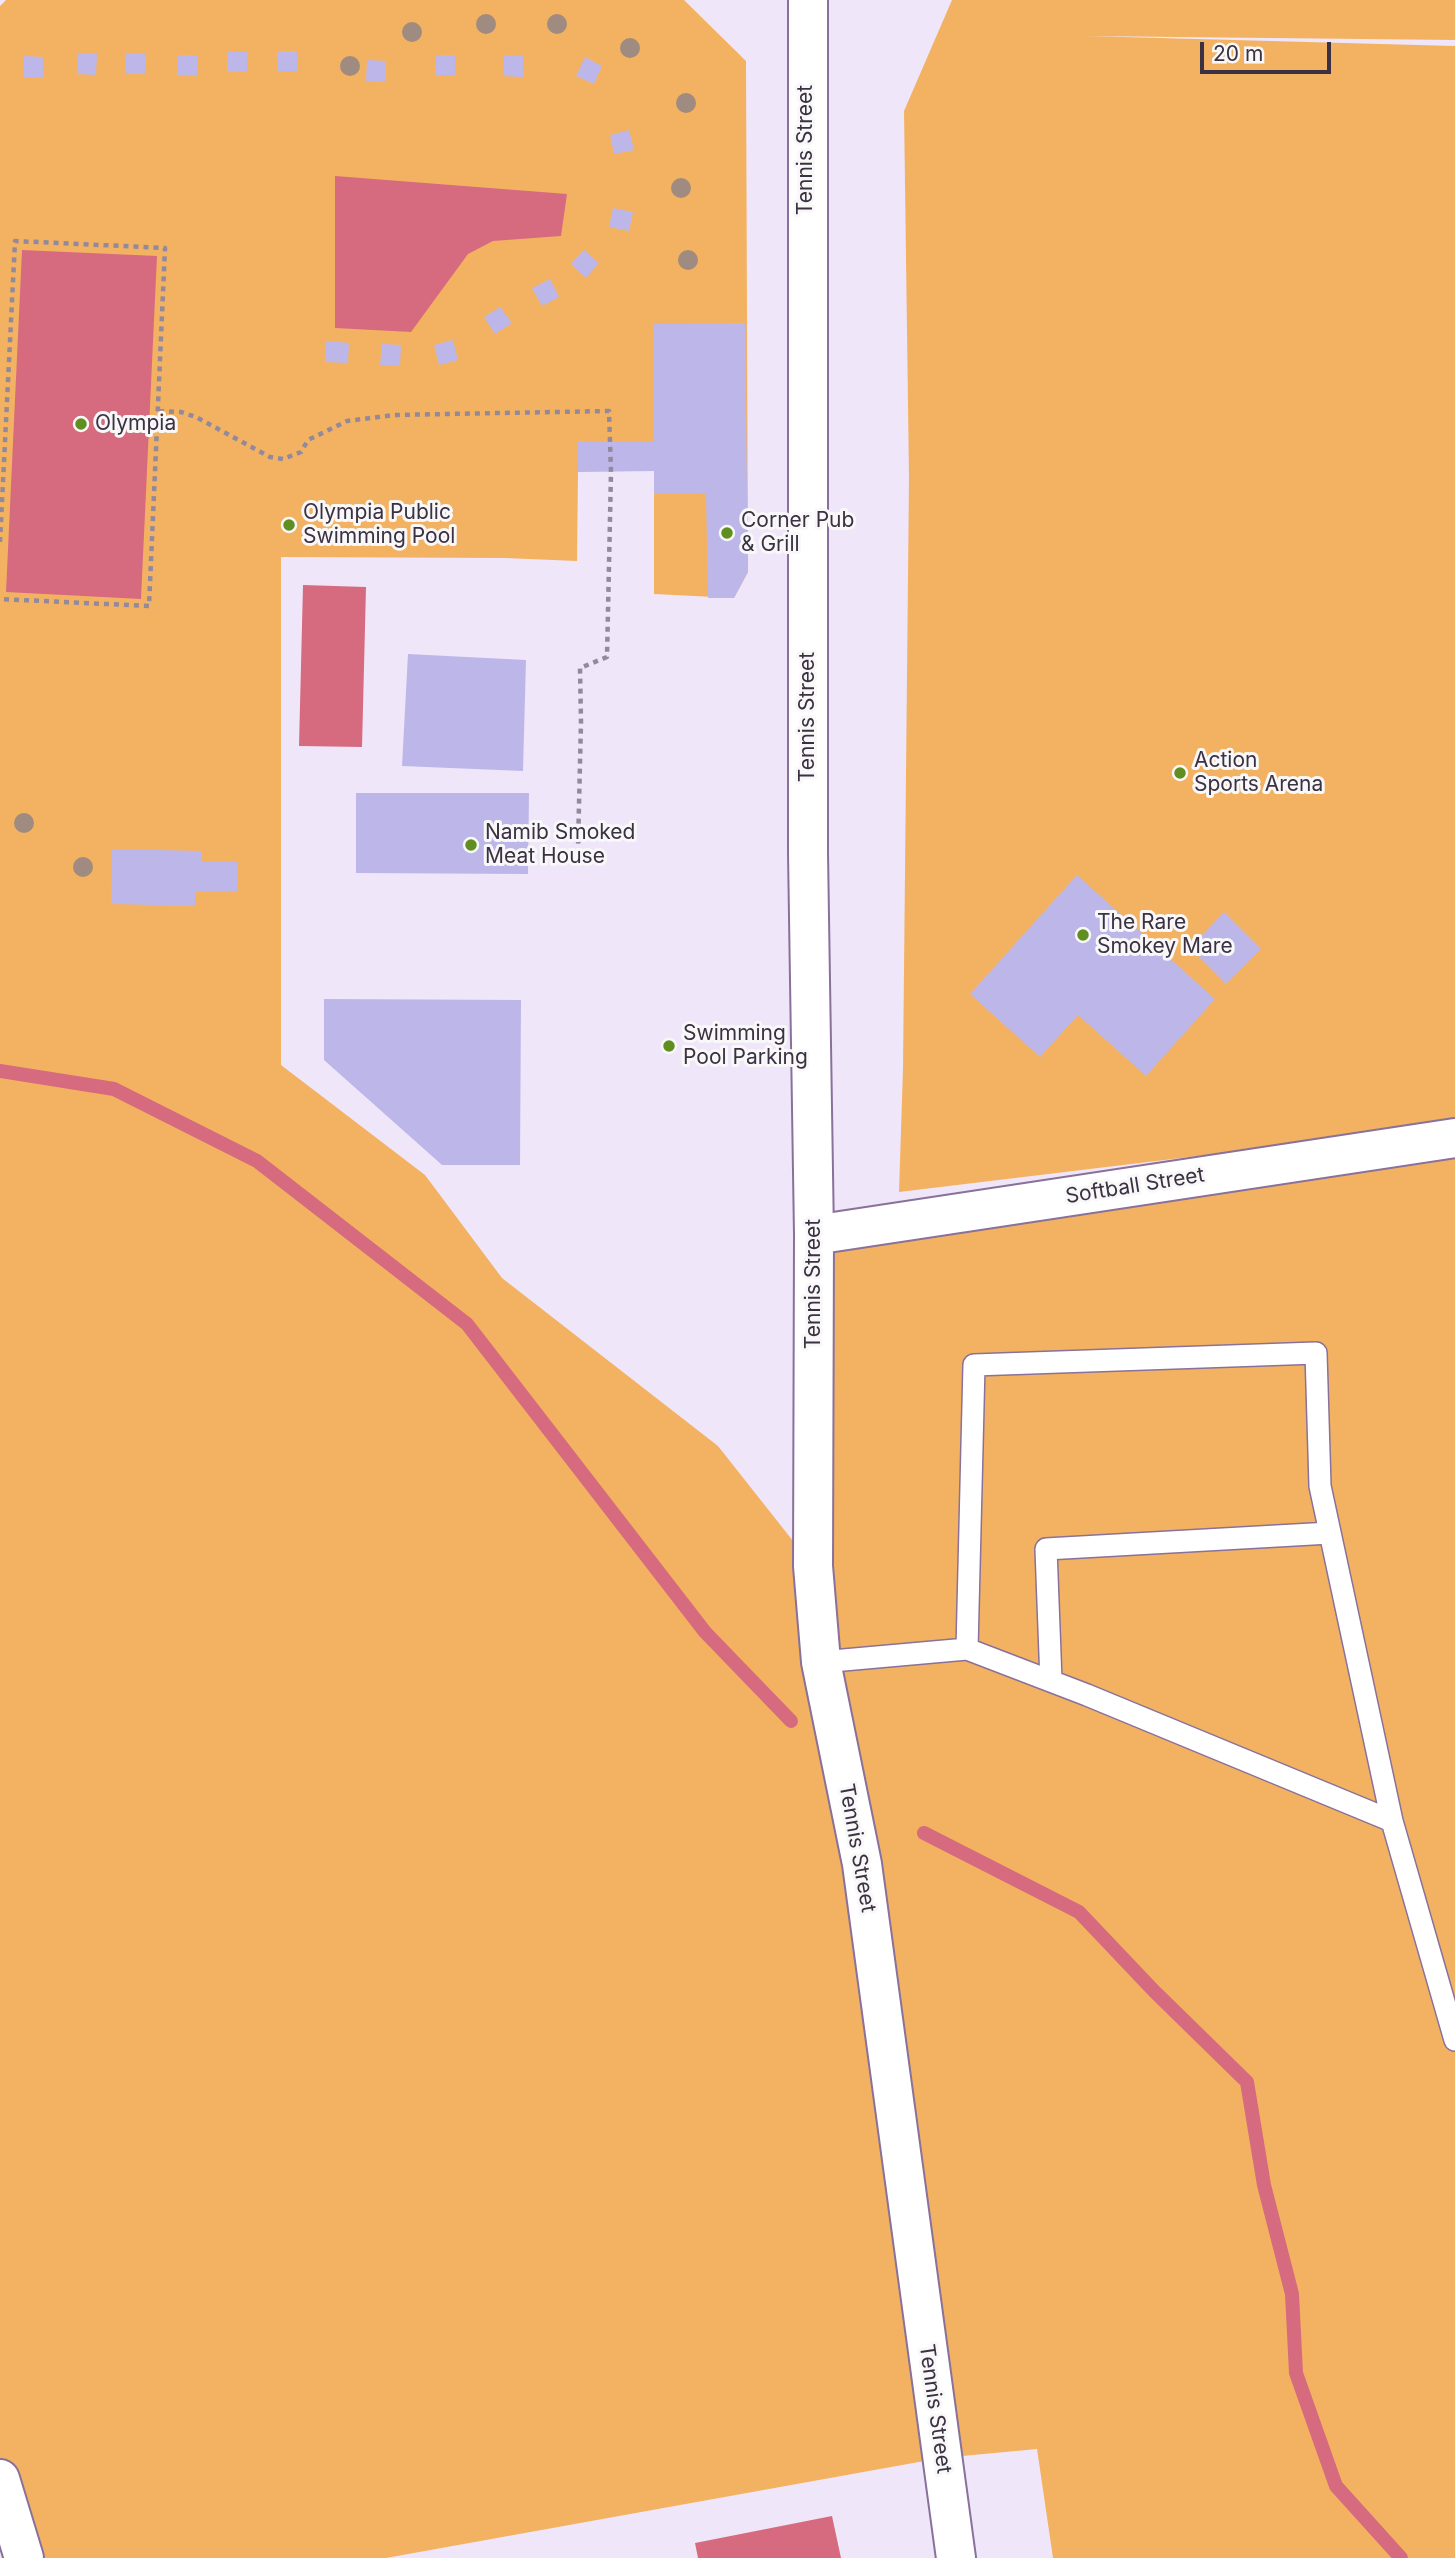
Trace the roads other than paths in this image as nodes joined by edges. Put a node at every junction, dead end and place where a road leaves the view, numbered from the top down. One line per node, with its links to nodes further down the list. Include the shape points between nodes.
1 (808, 0): 3 (street, Tennis Street, via 808,853)
2 (1455, 1138): 3 (street, Softball Street)
3 (814, 1234): 6 (street, Tennis Street, via 813,1566)
4 (1330, 1533): 5 (lane, via 1320,1486 1316,1353 974,1365); 7 (lane, via 1046,1549); 8 (lane)
5 (967, 1649): 6 (lane); 7 (lane)
6 (821, 1662): 12 (street, Tennis Street, via 862,1864)
7 (1051, 1681): 8 (lane)
8 (1392, 1821): 9 (lane)
9 (1455, 2040)
10 (0, 2479): 11 (street)
11 (24, 2558)
12 (956, 2558)

